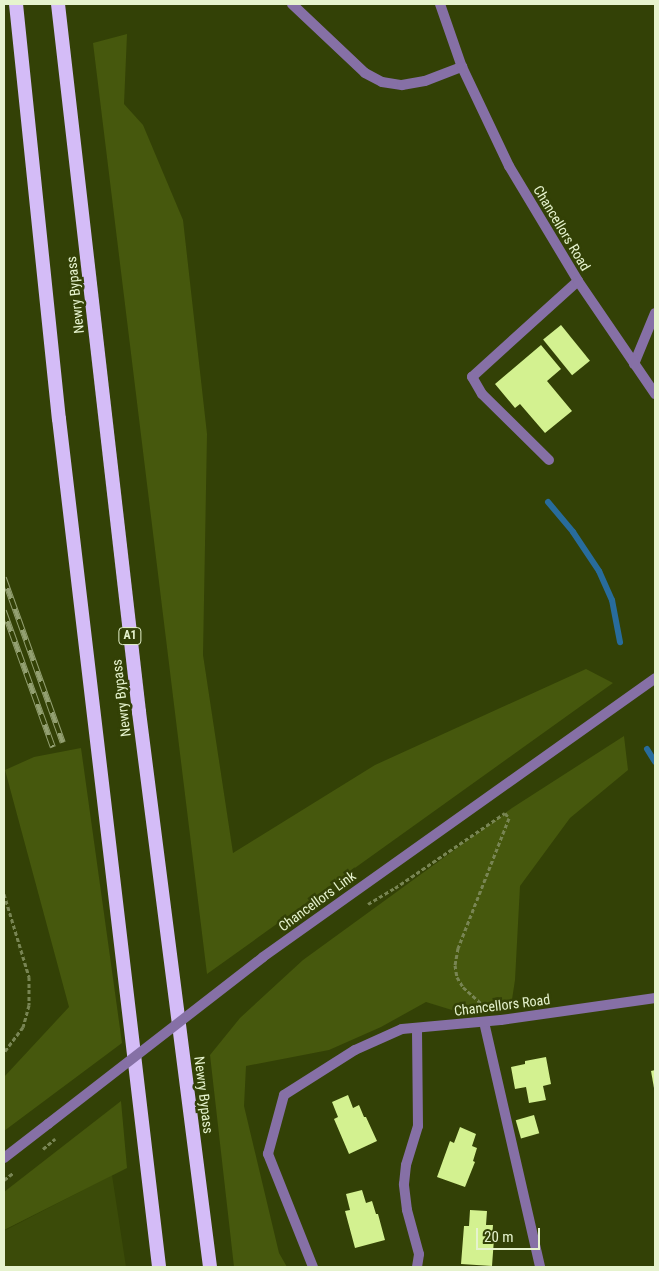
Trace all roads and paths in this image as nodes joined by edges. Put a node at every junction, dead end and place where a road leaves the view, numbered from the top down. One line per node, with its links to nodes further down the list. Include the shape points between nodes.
1 (16, 4): 20 (highway, Newry Bypass, via 59,419)
2 (58, 4): 21 (highway, Newry Bypass / A1, via 138,712)
3 (292, 4): 5 (street, via 365,73 382,82 402,85 425,81)
4 (440, 4): 5 (street, Chancellors Road)
5 (462, 67): 6 (street, Chancellors Road, via 509,166)
6 (578, 281): 8 (street, Chancellors Road); 10 (street, via 472,377 482,394)
7 (655, 313): 8 (street)
8 (634, 364): 9 (street, Chancellors Road)
9 (655, 394)
10 (549, 460)
11 (655, 678): 19 (street, Chancellors Link, bridge, via 263,958)
12 (4, 894): 18 (path, via 28,977 29,1005 22,1027)
13 (362, 907): 15 (path, via 505,813 509,818 458,948 455,965 463,987)
14 (655, 998): 15 (street, Chancellors Road)
15 (501, 1020): 16 (street, Chancellors Road)
16 (484, 1022): 17 (street, Chancellors Road); 24 (street)
17 (418, 1028): 22 (street, Chancellors Road, via 402,1029 355,1050 284,1095 268,1154); 23 (street, via 418,1126 406,1165 404,1184 407,1210 419,1254)
18 (4, 1052)
19 (4, 1158)
20 (159, 1267)
21 (210, 1267)
22 (314, 1267)
23 (417, 1267)
24 (540, 1267)

